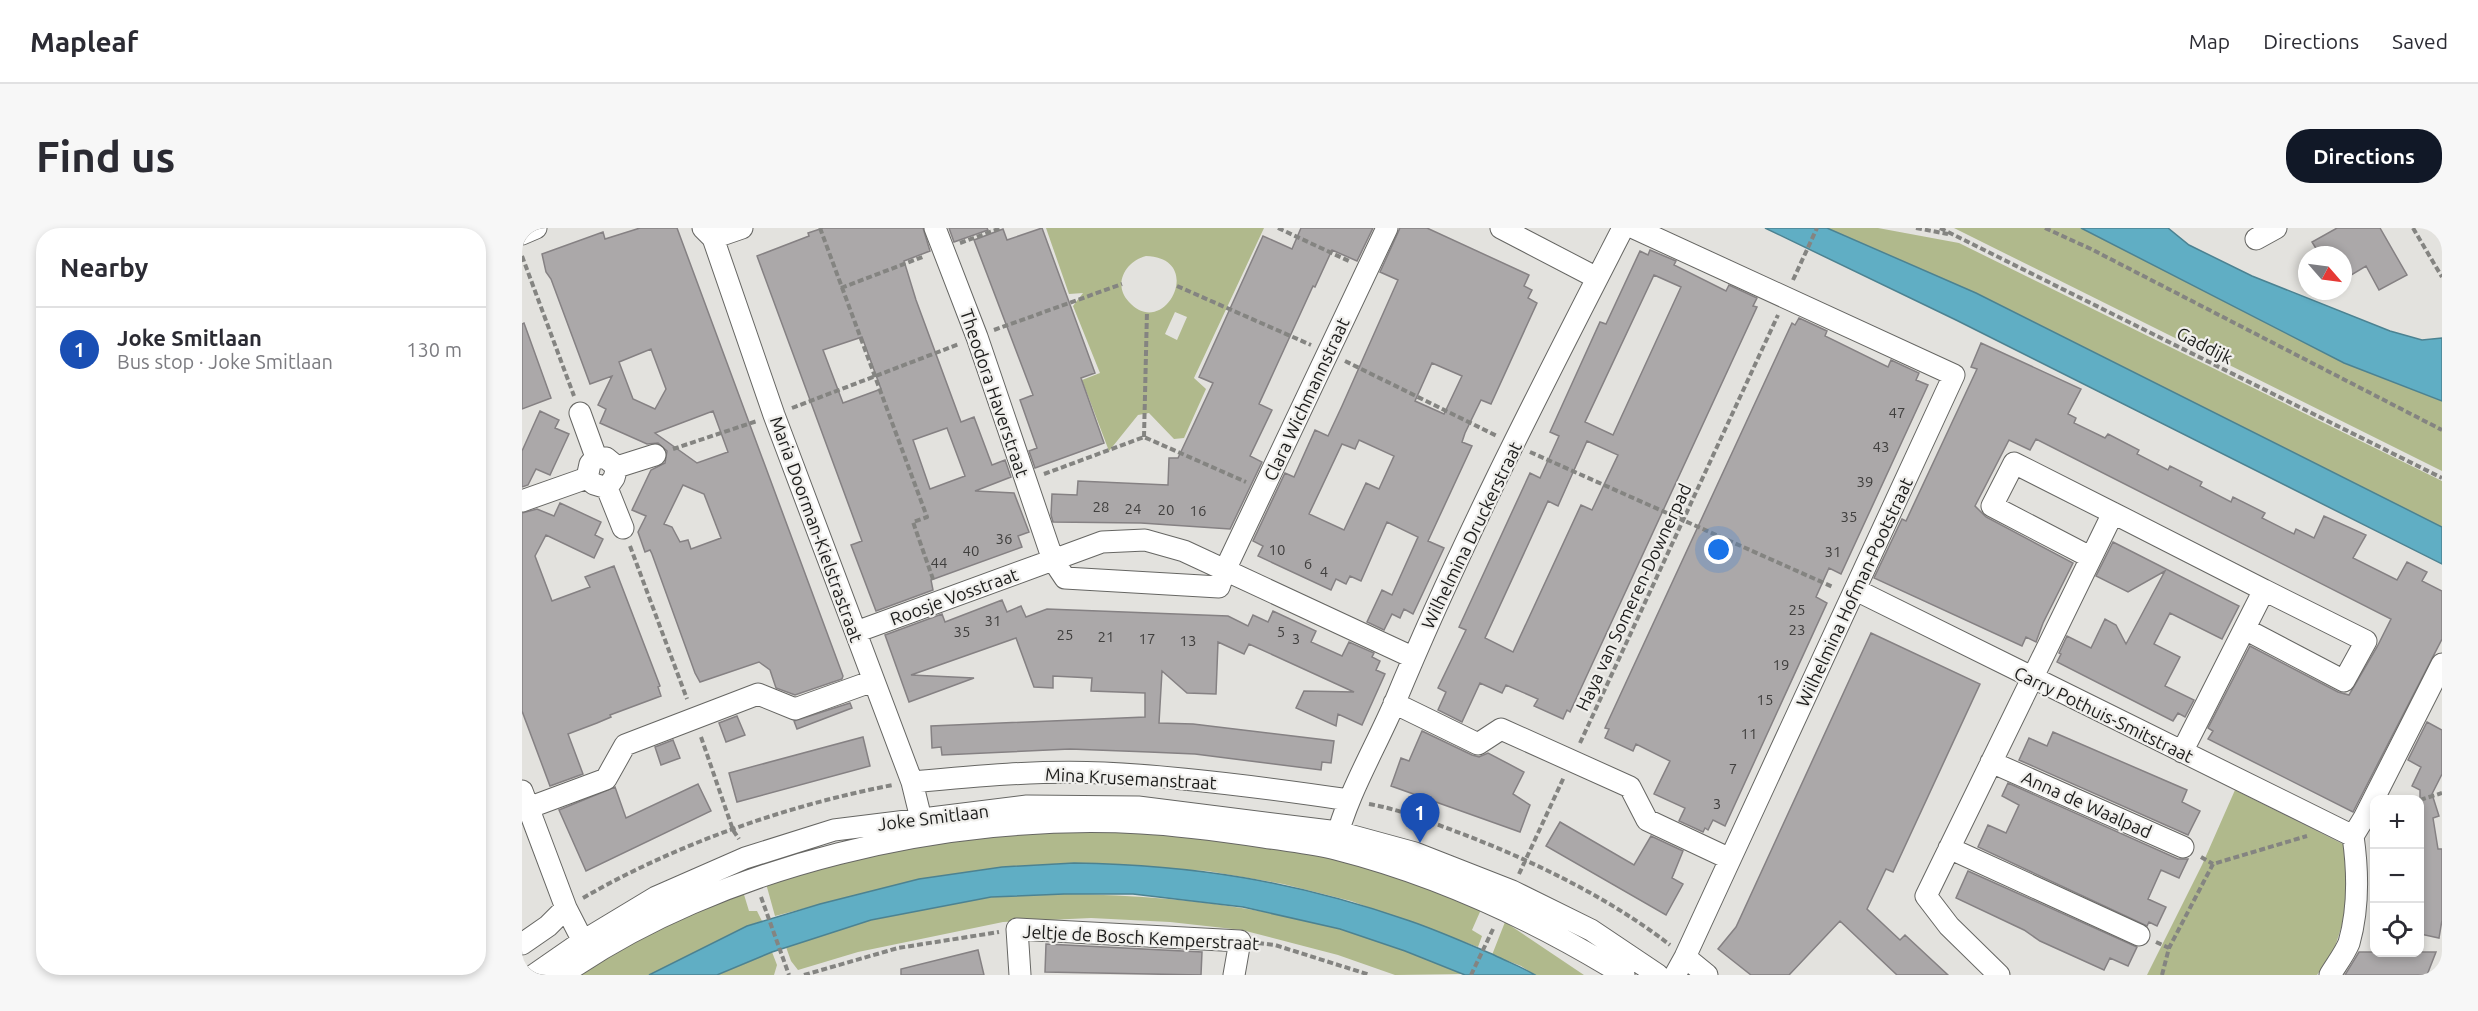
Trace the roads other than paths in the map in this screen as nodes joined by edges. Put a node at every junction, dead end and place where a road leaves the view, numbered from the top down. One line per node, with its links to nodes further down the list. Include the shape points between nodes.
1 (536, 228): 10 (street)
2 (742, 228): 9 (street)
3 (934, 228): 23 (street, Theodora Haverstraat, via 977,336)
4 (1387, 228): 24 (street, Clara Wichmannstraat)
5 (1501, 228): 12 (street)
6 (1623, 228): 12 (street, Wilhelmina Druckerstraat)
7 (1634, 228): 25 (street, Wilhelmina Hofman-Pootstraat, via 1954,375)
8 (2276, 228): 11 (street)
9 (708, 233): 28 (street, Maria Doorman-Kielstrastraat)
10 (522, 234)
11 (2256, 239)
12 (1597, 278): 29 (street, Wilhelmina Druckerstraat)
13 (580, 413): 15 (street)
14 (655, 455): 16 (street)
15 (596, 457): 16 (street, via 606,458); 17 (street)
16 (617, 466): 18 (street)
17 (587, 478): 18 (street); 19 (street)
18 (607, 488): 21 (street)
19 (522, 501)
20 (2112, 513): 22 (street); 22 (street, via 2014,462 1992,506); 26 (street)
21 (623, 528)
22 (2090, 557): 31 (street)
23 (1053, 560): 24 (street, Roosje Vosstraat, via 1102,542 1145,540 1184,551); 24 (street, via 1065,578 1219,587); 28 (street, Roosje Vosstraat)
24 (1225, 570): 29 (street, Roosje Vosstraat)
25 (1856, 590): 31 (street, Carry Pothuis-Smitstraat); 44 (street, Wilhelmina Hofman-Pootstraat)
26 (2264, 590): 27 (street); 27 (street, via 2366,641 2344,681)
27 (2245, 628): 34 (street)
28 (856, 632): 32 (street, Maria Doorman-Kielstrastraat)
29 (1412, 657): 33 (street, Wilhelmina Druckerstraat)
30 (2442, 664): 40 (street, via 2364,818)
31 (2030, 678): 34 (street, Carry Pothuis-Smitstraat); 35 (street)
32 (873, 681): 36 (street, Maria Doorman-Kielstrastraat); 37 (street, via 795,710 758,694 625,745 606,779)
33 (1394, 703): 38 (street, Wilhelmina Druckerstraat); 44 (street, via 1478,744 1501,729 1630,787 1647,820)
34 (2182, 753): 40 (street, Carry Pothuis-Smitstraat)
35 (1990, 762): 42 (street, Anna de Waalpad); 43 (street)
36 (912, 782): 38 (street, Mina Krusemanstraat, via 1010,773 1102,773 1259,786); 39 (street, Maria Doorman-Kielstrastraat)
37 (525, 800): 45 (street)
38 (1349, 800): 41 (street, Wilhelmina Druckerstraat)
39 (923, 826): 41 (street, Joke Smitlaan, via 1027,806 1138,807); 48 (street, Joke Smitlaan, via 834,830 745,858 656,897)
40 (2344, 832): 59 (street, via 2358,871 2355,905 2348,944)
41 (1336, 840): 54 (street, Joke Smitlaan, via 1502,909); 55 (street, Joke Smitlaan, via 1415,853 1512,891 1591,930)
42 (2183, 847)
43 (1949, 848): 46 (street); 58 (street, via 1926,896 1948,926)
44 (1730, 859): 49 (street, Wilhelmina Hofman-Pootstraat)
45 (566, 909): 47 (street); 48 (street)
46 (2139, 935)
47 (522, 944)
48 (587, 948): 50 (street, Joke Smitlaan); 51 (street, Joke Smitlaan)
49 (1685, 957): 56 (street, Wilhelmina Hofman-Pootstraat); 57 (street)
50 (534, 975)
51 (562, 975)
52 (1020, 975): 53 (street, Jeltje de Bosch Kemperstraat, via 1017,929 1240,941)
53 (1234, 975)
54 (1624, 975)
55 (1658, 975)
56 (1675, 975)
57 (1707, 975)
58 (1999, 975)
59 (2330, 975)

